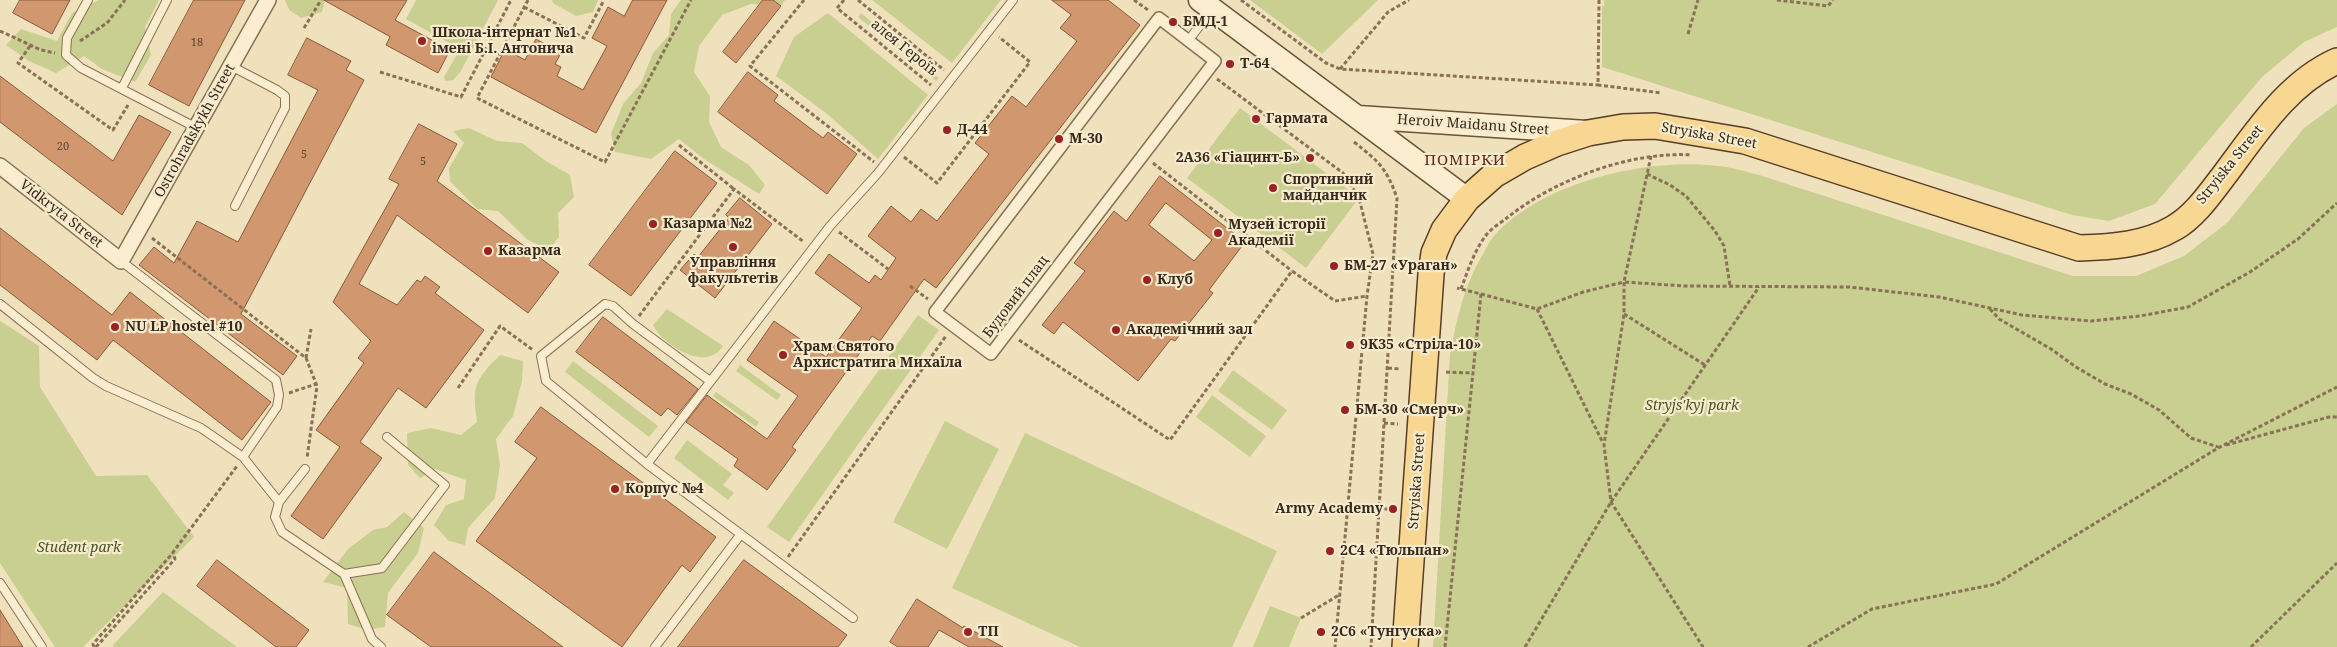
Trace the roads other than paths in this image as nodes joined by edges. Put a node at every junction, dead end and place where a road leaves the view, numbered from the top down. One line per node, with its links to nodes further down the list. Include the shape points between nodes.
1 (88, 0): 9 (lane, via 67,38 66,55 81,68)
2 (167, 0): 9 (lane)
3 (268, 0): 8 (street, Ostrohradskykh Street)
4 (1013, 0): 18 (lane, via 896,151 812,248)
5 (1206, 5): 6 (lane); 10 (main road, Heroiv Maidanu Street)
6 (1188, 41): 6 (street, Будовий плац, via 1215,60 991,354 935,312 1159,18)
7 (2337, 61): 12 (main road, Stryiska Street, via 2323,67 2282,100 2204,201 2175,228 2117,247 2079,248 1745,140 1655,126)
8 (231, 66): 11 (street, Ostrohradskykh Street); 15 (lane, via 285,96 285,108)
9 (122, 88): 11 (lane)
10 (1358, 117): 12 (main road, Heroiv Maidanu Street); 14 (main road, Heroiv Maidanu Street)
11 (197, 128): 16 (street, Ostrohradskykh Street)
12 (1588, 132): 14 (main road, Stryiska Street, via 1525,157 1494,175)
13 (0, 166): 16 (street, Vidkryta Street)
14 (1467, 199): 31 (main road, Stryiska Street, via 1444,230 1434,253 1430,274)
15 (235, 206)
16 (122, 261): 20 (lane, via 276,380 280,395 277,407)
17 (0, 304): 20 (lane, via 93,378 201,428)
18 (710, 381): 21 (lane); 21 (lane, via 632,324 613,306 605,304 541,356 546,380)
19 (387, 437): 25 (lane, via 446,485 382,568)
20 (243, 457): 23 (lane)
21 (647, 464): 24 (lane)
22 (305, 469): 23 (lane)
23 (280, 502): 25 (lane, via 275,517 282,532)
24 (741, 534): 27 (lane); 30 (lane)
25 (344, 574): 29 (lane, via 372,639)
26 (0, 583): 28 (lane)
27 (853, 618)
28 (42, 647)
29 (381, 647)
30 (655, 647)
31 (1405, 647)

